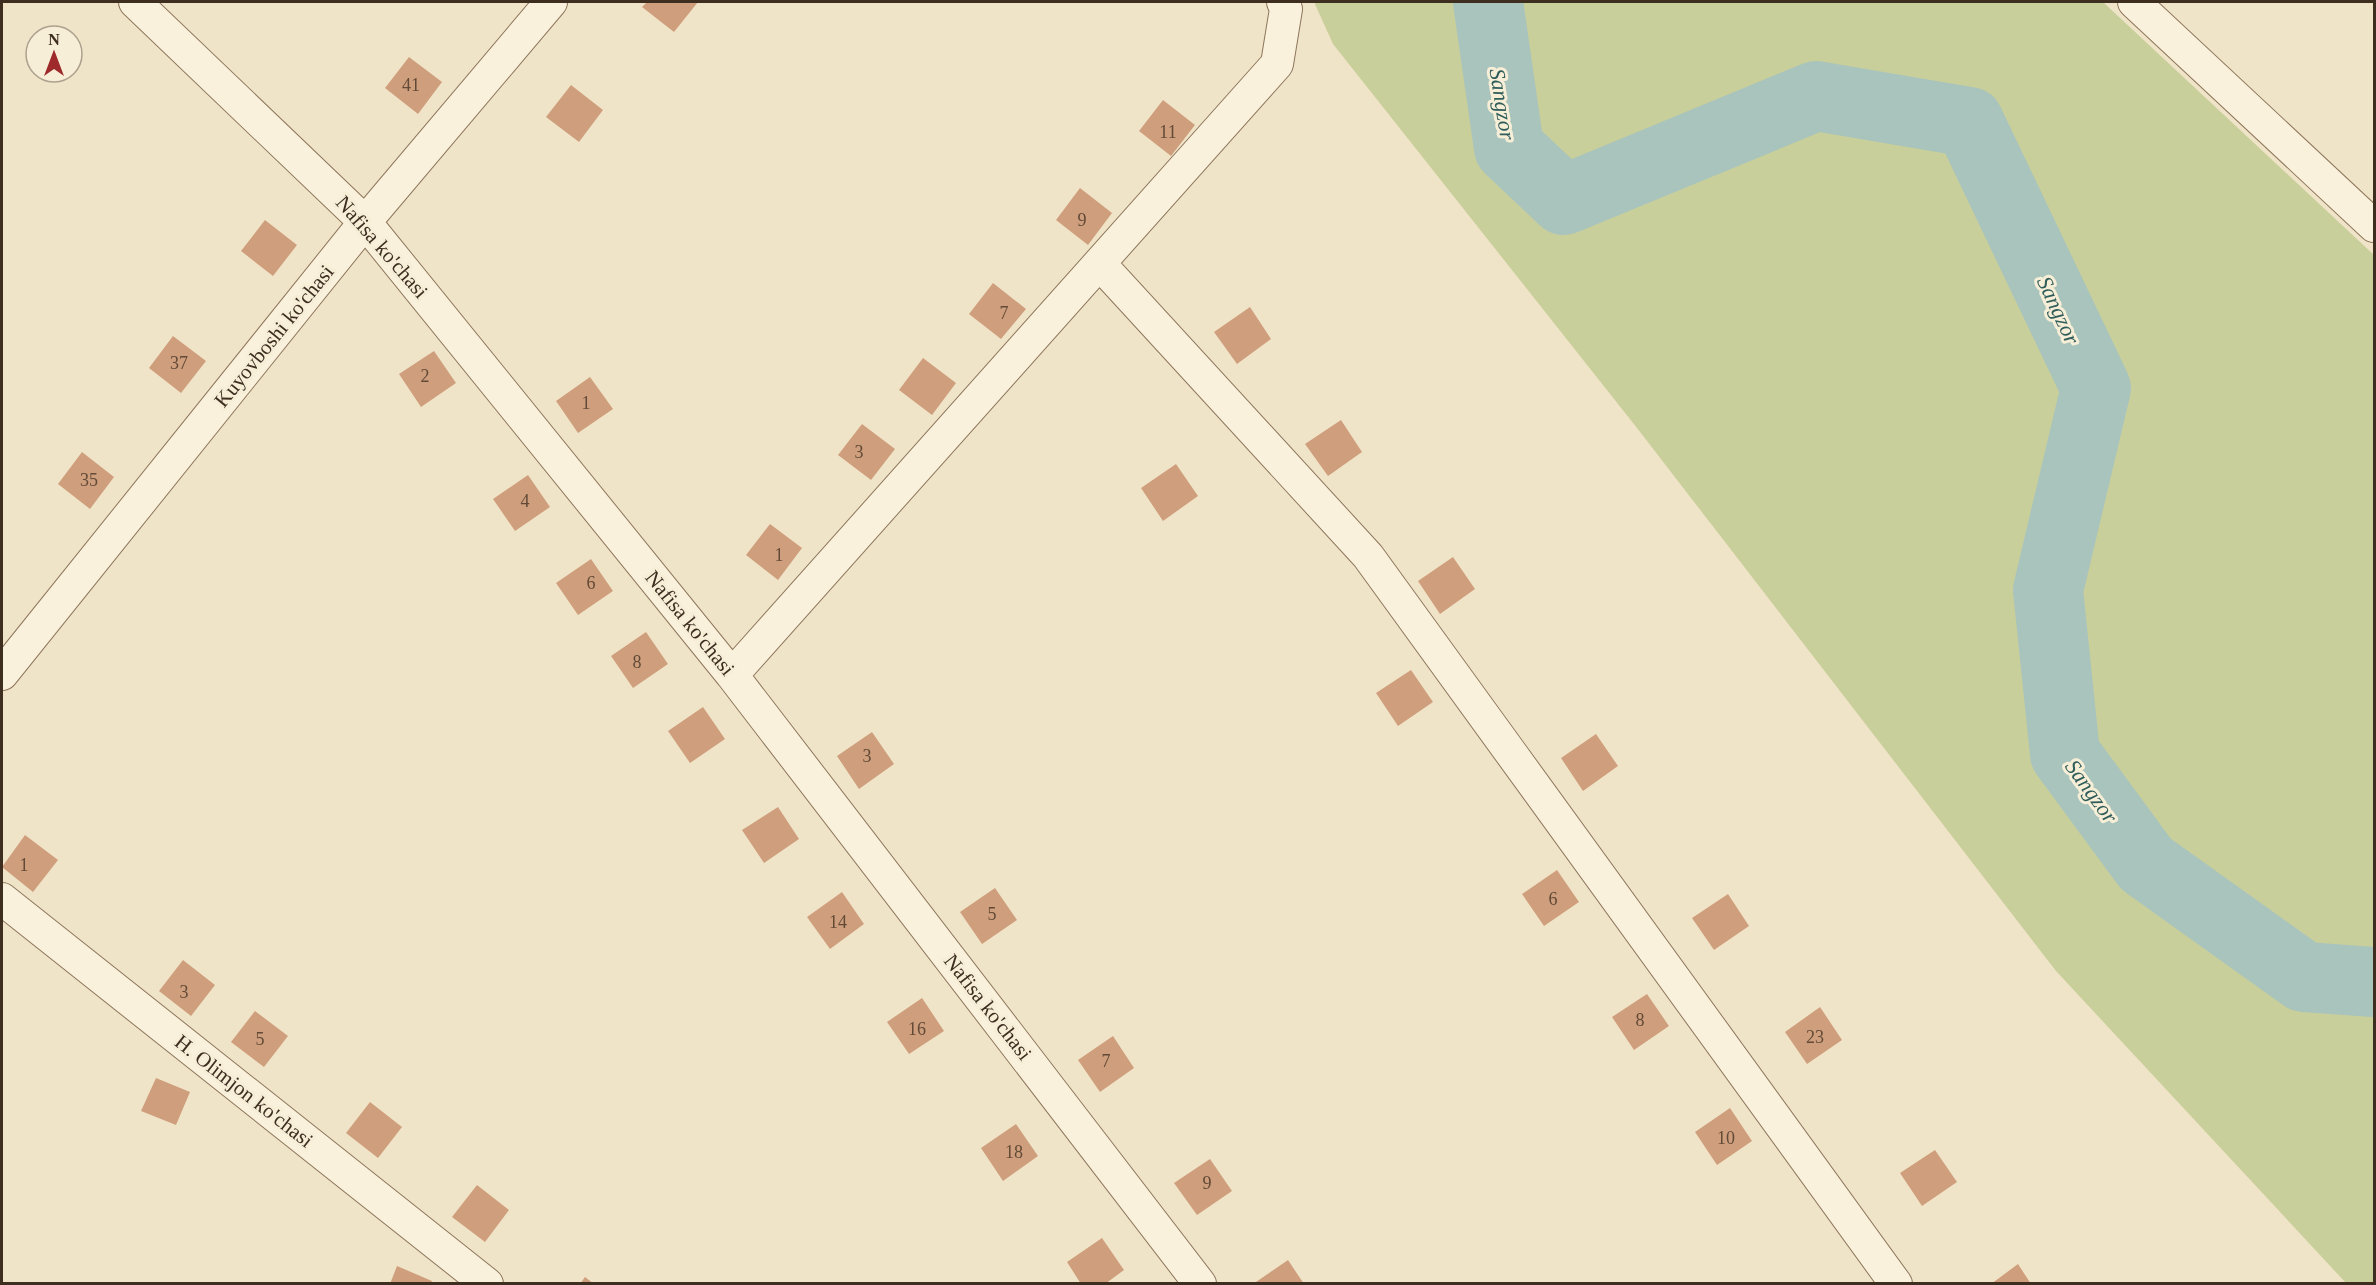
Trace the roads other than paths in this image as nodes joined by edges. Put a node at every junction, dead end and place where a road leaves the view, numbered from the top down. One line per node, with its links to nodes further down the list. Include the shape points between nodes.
1 (135, 2): 5 (street, Nafisa ko'chasi)
2 (551, 2): 5 (street, Kuyovboshi ko'chasi)
3 (1282, 2): 7 (street, via 1286,9 1276,64)
4 (2134, 2): 6 (street)
5 (365, 222): 8 (street, Kuyovboshi ko'chasi); 9 (street, Nafisa ko'chasi)
6 (2374, 226)
7 (1100, 264): 9 (street); 13 (street, via 1368,556)
8 (2, 674)
9 (732, 675): 12 (street, Nafisa ko'chasi)
10 (2, 899): 11 (street, H. Olimjon ko'chasi)
11 (487, 1284)
12 (1200, 1284)
13 (1896, 1284)

